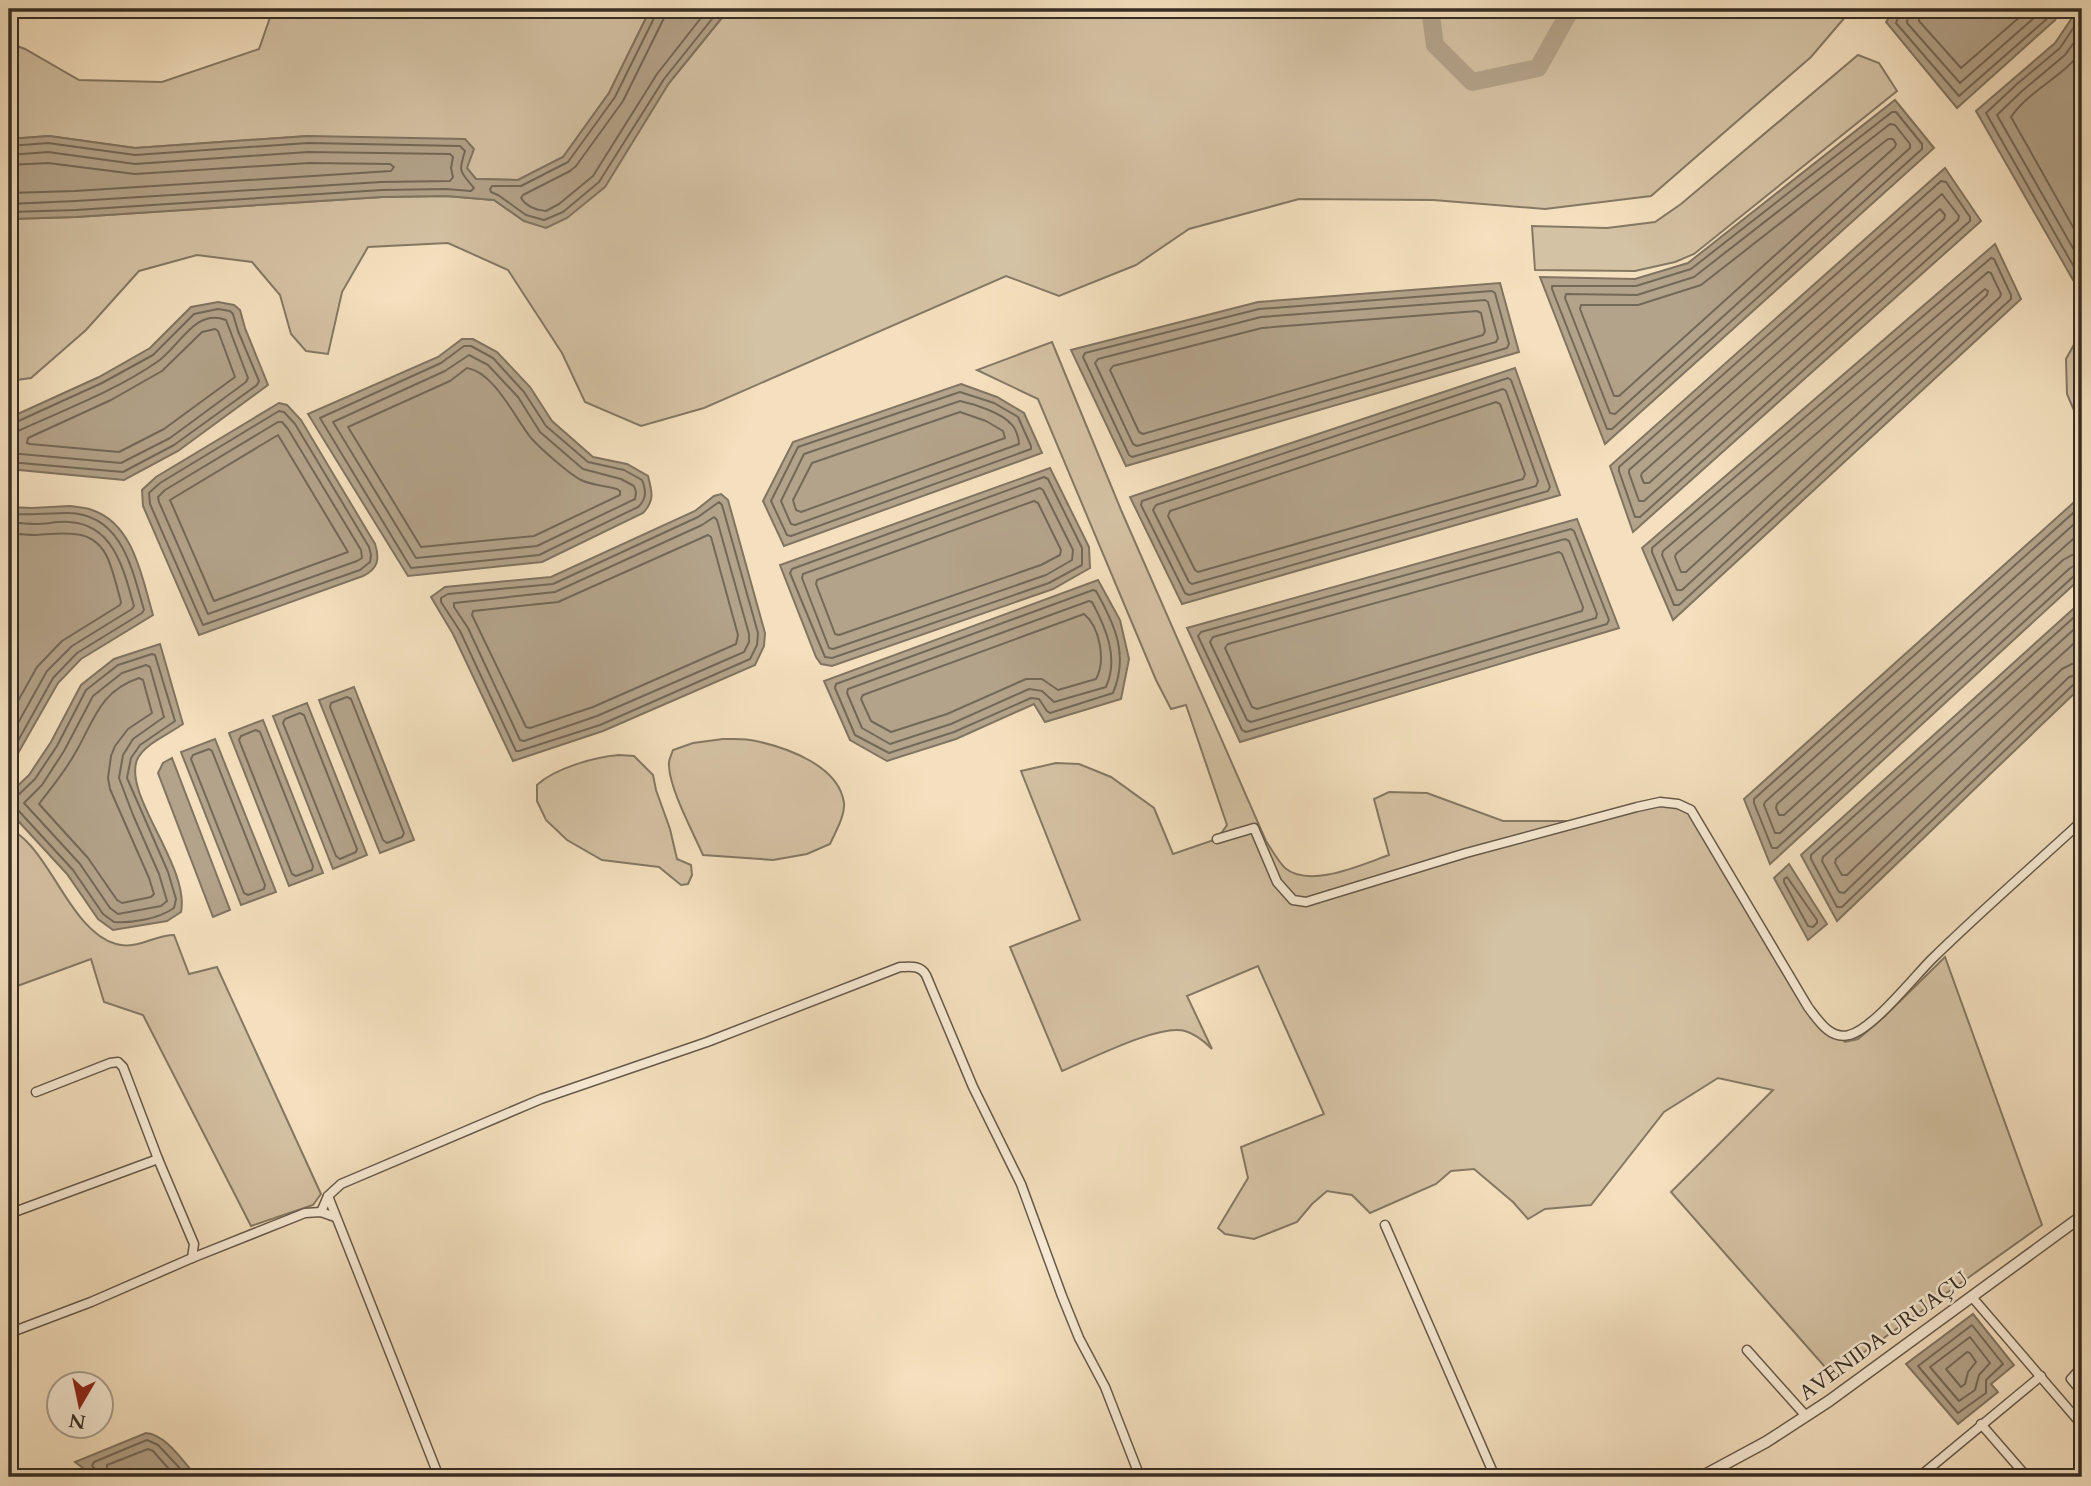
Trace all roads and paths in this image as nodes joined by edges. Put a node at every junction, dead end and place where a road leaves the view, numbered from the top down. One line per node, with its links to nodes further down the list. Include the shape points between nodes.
1 (2082, 821): 2 (street, via 1933,958 1878,1016 1846,1036 1822,1026 1808,1007 1691,810 1678,804 1660,802 1611,814 1306,902 1293,900 1277,882 1254,828)
2 (1217, 839)
3 (36, 1092): 4 (street, via 118,1062)
4 (158, 1159): 7 (street); 11 (street)
5 (328, 1196): 6 (street); 9 (street); 25 (street, via 341,1184 541,1099 707,1042 900,967 917,967 926,975 1021,1184 1066,1307 1105,1387)
6 (321, 1212): 9 (street); 12 (street, via 305,1213)
7 (9, 1214)
8 (2082, 1216): 14 (street, AVENIDA URUAÇU)
9 (335, 1217): 24 (street)
10 (1385, 1225): 26 (street)
11 (194, 1244): 12 (street); 13 (street)
12 (213, 1250): 13 (street)
13 (192, 1258): 15 (street)
14 (1972, 1297): 18 (street); 20 (street, AVENIDA URUAÇU)
15 (9, 1333)
16 (1747, 1350): 20 (street)
17 (2082, 1367): 19 (street, via 2071,1378)
18 (2041, 1376): 21 (street); 22 (street)
19 (2082, 1392)
20 (1806, 1416): 27 (street, AVENIDA URUAÇU)
21 (1981, 1424): 23 (street); 28 (street)
22 (2082, 1425)
23 (1925, 1475)
24 (439, 1477)
25 (1140, 1477)
26 (1495, 1477)
27 (1701, 1477)
28 (2027, 1477)

